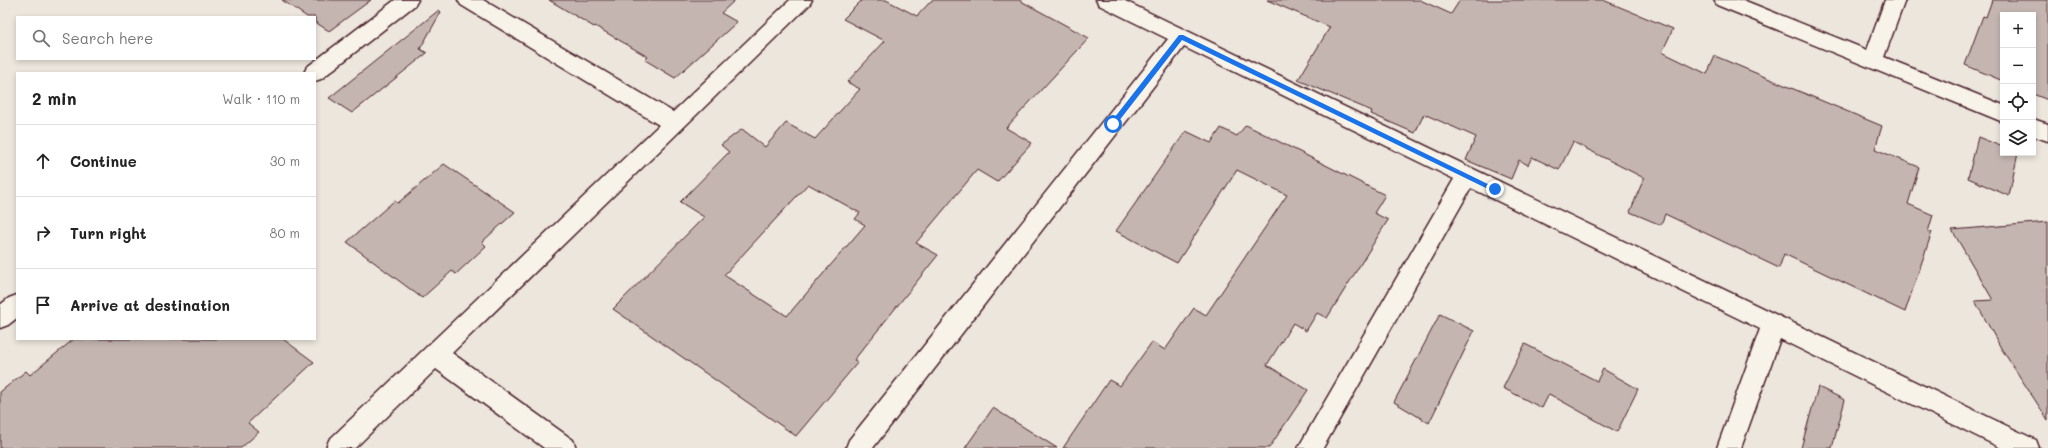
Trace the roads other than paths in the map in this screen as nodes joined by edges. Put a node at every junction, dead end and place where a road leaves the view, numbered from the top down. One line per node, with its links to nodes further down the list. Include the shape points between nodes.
1 (408, 0): 9 (street)
2 (468, 0): 11 (street)
3 (802, 0): 11 (street)
4 (1106, 0): 7 (street)
5 (1724, 0): 8 (street)
6 (1895, 0): 8 (street)
7 (1181, 37): 14 (street); 21 (street)
8 (1874, 61): 10 (street)
9 (315, 72)
10 (2000, 113)
11 (674, 123): 18 (street)
12 (2036, 128): 13 (street)
13 (2048, 133)
14 (1467, 176): 17 (street); 22 (street)
15 (16, 306): 16 (street)
16 (0, 318)
17 (1773, 325): 23 (street); 24 (street)
18 (434, 354): 19 (street); 20 (street)
19 (338, 448)
20 (564, 448)
21 (858, 448)
22 (1310, 448)
23 (1729, 448)
24 (2027, 448)

